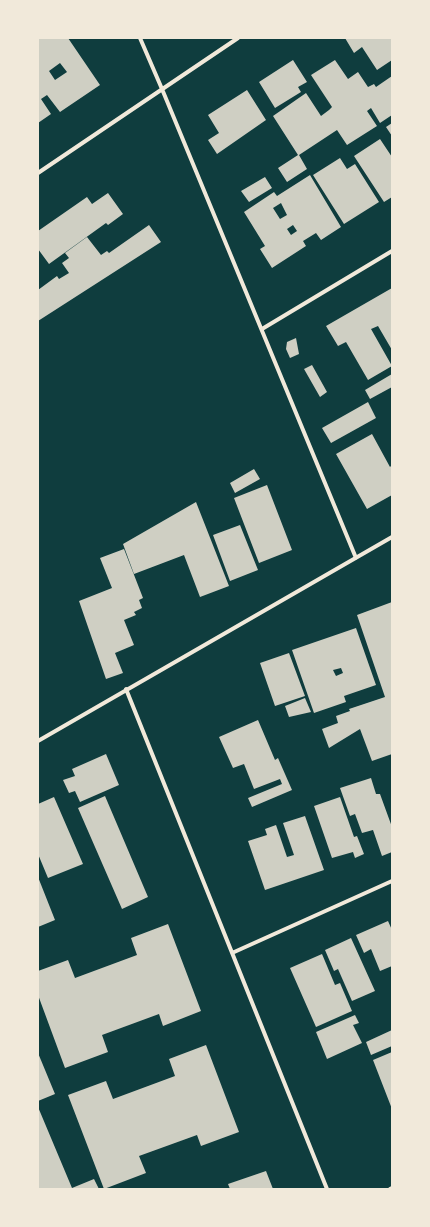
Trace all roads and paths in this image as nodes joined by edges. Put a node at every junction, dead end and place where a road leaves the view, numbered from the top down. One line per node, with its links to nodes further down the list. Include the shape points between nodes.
1 (140, 38): 3 (street)
2 (238, 38): 3 (street)
3 (162, 89): 4 (street); 6 (street)
4 (38, 173)
5 (392, 251): 6 (street)
6 (262, 329): 8 (street)
7 (392, 537): 8 (street)
8 (356, 558): 9 (street)
9 (126, 689): 10 (street); 12 (street)
10 (38, 741)
11 (392, 881): 12 (street)
12 (232, 953): 13 (street)
13 (327, 1189)

